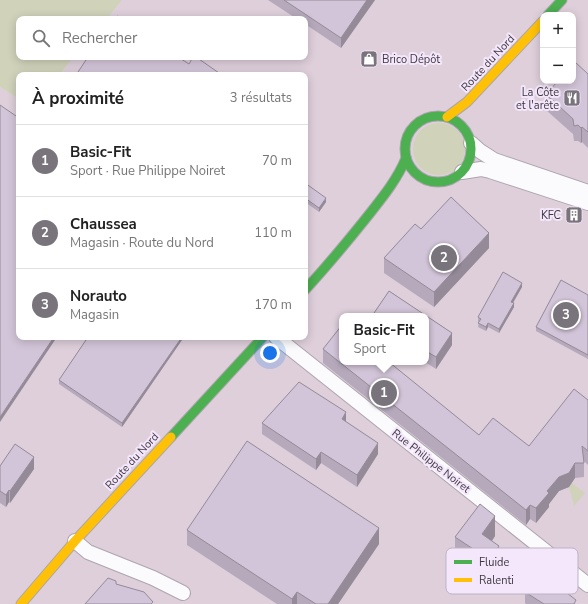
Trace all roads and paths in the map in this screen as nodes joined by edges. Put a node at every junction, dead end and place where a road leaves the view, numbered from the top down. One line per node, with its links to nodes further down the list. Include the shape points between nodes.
1 (562, 0): 2 (main road)
2 (551, 12)
3 (540, 24): 4 (main road, Route du Nord, via 467,102)
4 (447, 117): 6 (main road, via 459,124); 7 (main road, via 434,116 419,122 407,138)
5 (472, 124): 6 (main road)
6 (469, 138): 8 (main road, via 470,158); 11 (street, via 480,151 494,160)
7 (406, 158): 9 (main road, via 414,172); 14 (main road, via 398,177)
8 (462, 172): 9 (main road, via 442,182); 12 (street, via 490,171)
9 (427, 180): 10 (main road)
10 (416, 183)
11 (588, 192)
12 (588, 203)
13 (384, 210): 14 (main road)
14 (347, 244): 15 (main road)
15 (308, 287)
16 (259, 340): 18 (main road, Route du Nord)
17 (280, 340): 19 (street, Rue Philippe Noiret)
18 (75, 541): 22 (street, via 88,552); 23 (main road, Route du Nord)
19 (541, 548)
20 (578, 577): 21 (street, Rue Philippe Noiret)
21 (588, 585)
22 (183, 593)
23 (21, 604)

